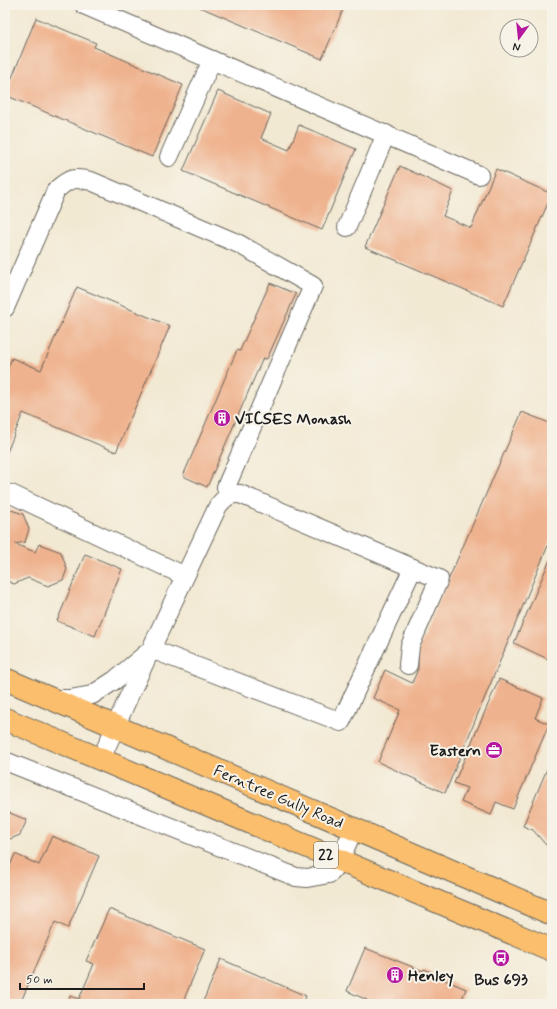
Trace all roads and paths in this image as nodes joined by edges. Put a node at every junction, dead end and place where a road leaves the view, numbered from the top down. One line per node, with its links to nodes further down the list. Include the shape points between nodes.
1 (84, 5): 2 (lane)
2 (212, 60): 3 (lane); 4 (lane)
3 (386, 134): 5 (lane); 6 (lane)
4 (169, 157)
5 (479, 175)
6 (347, 227)
7 (5, 308): 9 (lane, via 56,190 66,181 77,178 91,181 239,244 313,286 247,457 226,487)
8 (5, 493): 10 (lane)
9 (229, 495): 10 (lane, via 218,506); 11 (lane, via 240,494)
10 (185, 576): 12 (lane)
11 (410, 576): 12 (lane, via 341,722); 13 (lane, via 439,579 410,646)
12 (151, 649): 15 (lane, via 115,680 92,695); 17 (lane)
13 (408, 665)
14 (5, 679): 15 (main road, Ferntree Gully Road / 22)
15 (53, 699): 17 (main road, Ferntree Gully Road / 22)
16 (5, 719): 18 (main road, 22)
17 (115, 726): 18 (lane); 20 (main road, Ferntree Gully Road / 22)
18 (101, 759): 21 (main road, 22)
19 (5, 761): 21 (lane, via 296,877 329,874)
20 (354, 828): 21 (lane); 22 (main road, Ferntree Gully Road / 22)
21 (340, 860): 23 (main road, 22)
22 (552, 914)
23 (552, 950)

